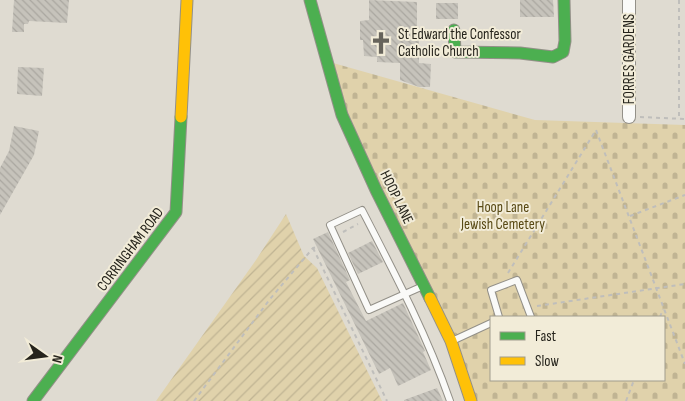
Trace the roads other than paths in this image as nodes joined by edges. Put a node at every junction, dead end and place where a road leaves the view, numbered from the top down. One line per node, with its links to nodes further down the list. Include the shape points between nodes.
1 (187, 0): 13 (street, CORRINGHAM ROAD, via 176,212)
2 (310, 0): 7 (street, HOOP LANE, via 342,115)
3 (564, 0): 5 (street, via 563,52 553,57 455,52)
4 (629, 0): 6 (street, FORRES GARDENS)
5 (454, 30)
6 (629, 117)
7 (424, 285): 8 (lane); 12 (street, HOOP LANE)
8 (404, 294): 8 (lane, via 370,310 330,225 362,210); 14 (lane)
9 (499, 316): 10 (lane, via 491,290 517,280)
10 (531, 316)
11 (490, 323): 12 (lane)
12 (451, 341): 15 (street, HOOP LANE)
13 (33, 401)
14 (450, 401)
15 (471, 401)

